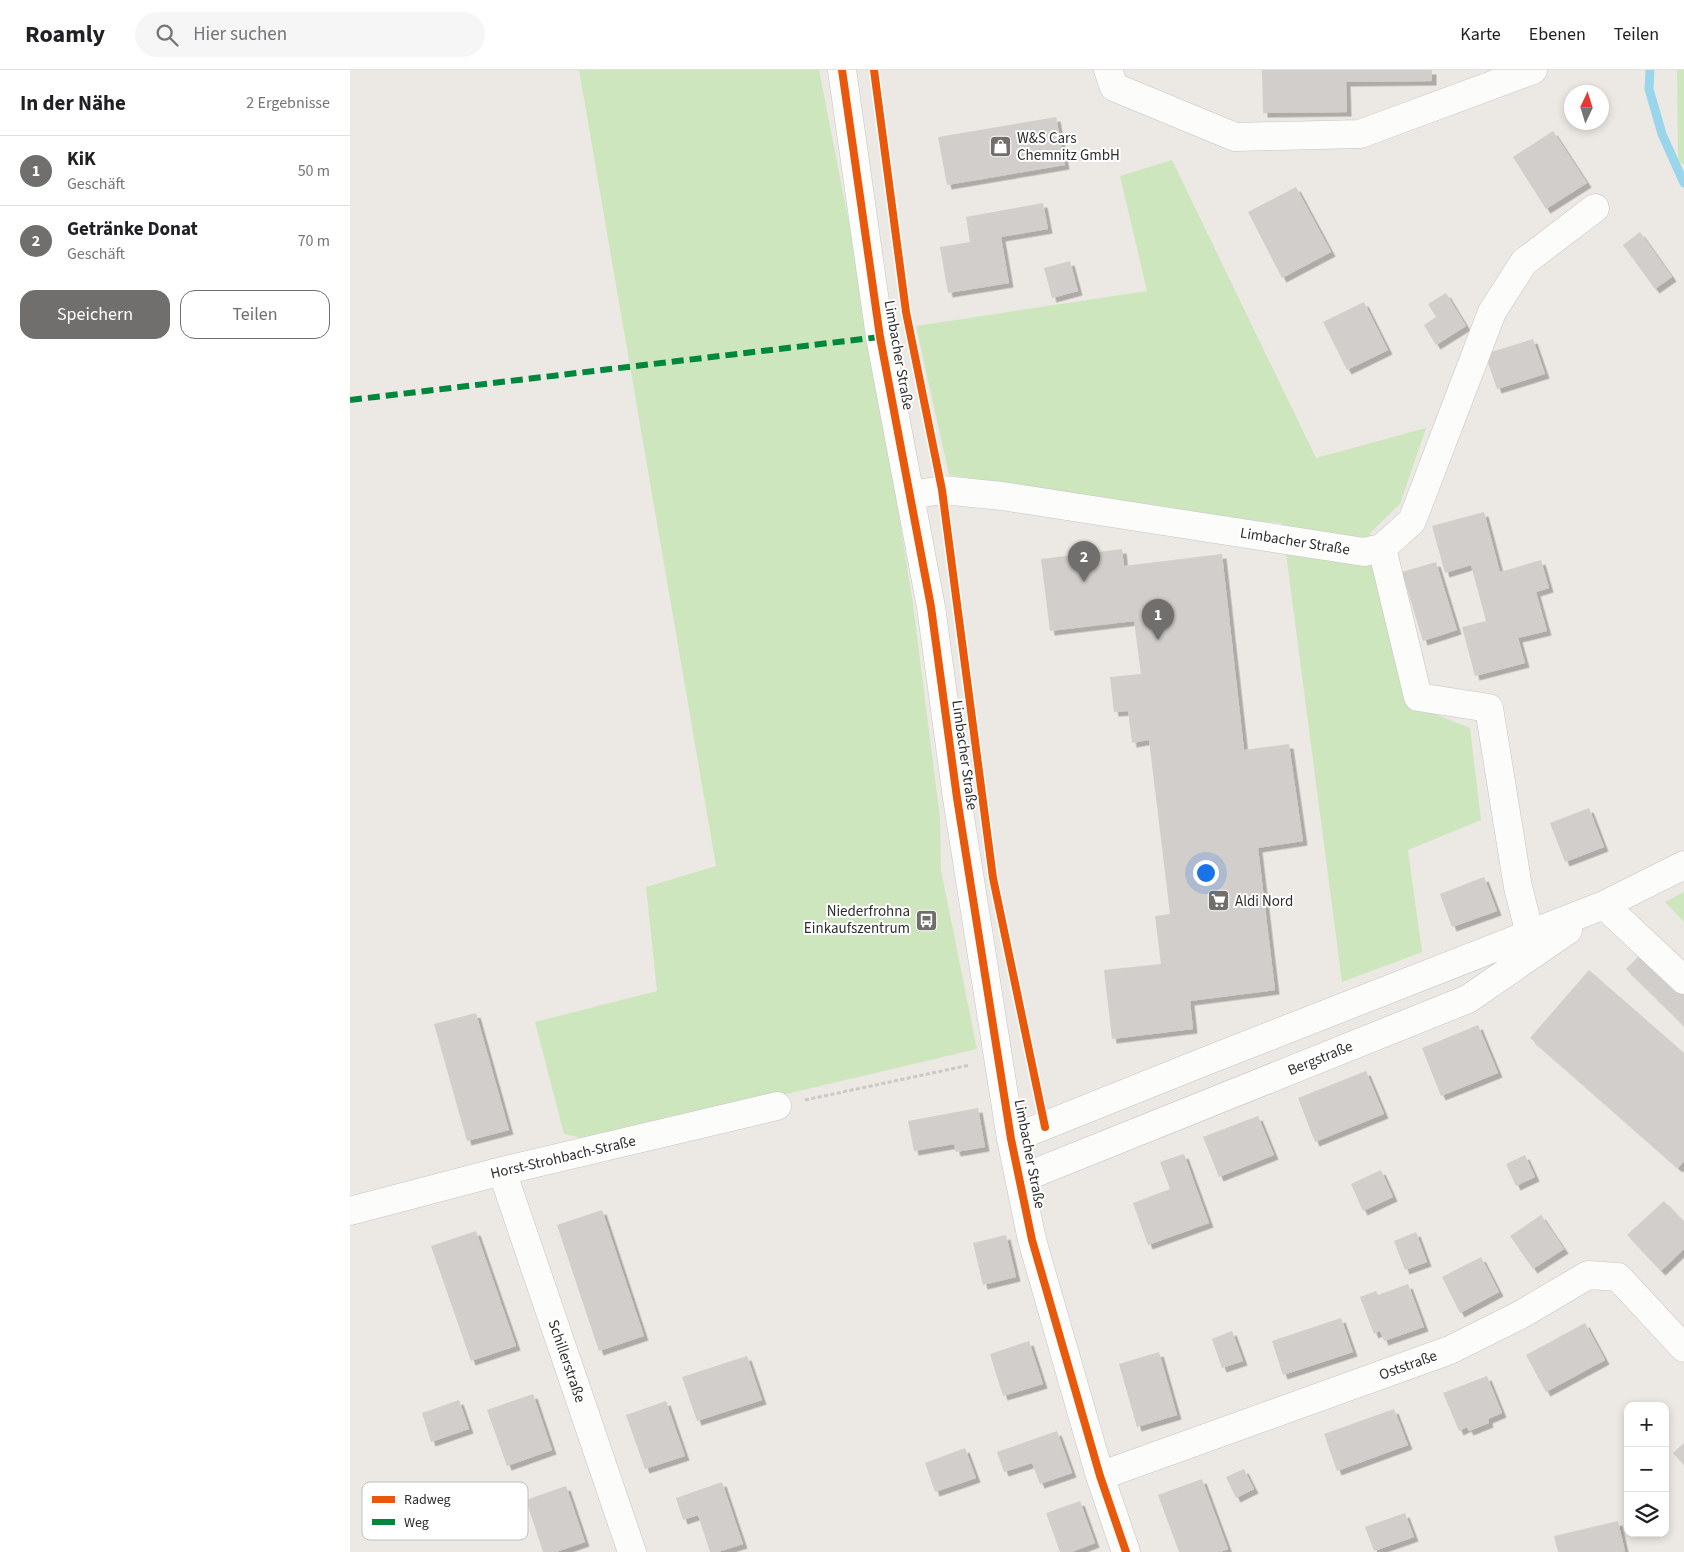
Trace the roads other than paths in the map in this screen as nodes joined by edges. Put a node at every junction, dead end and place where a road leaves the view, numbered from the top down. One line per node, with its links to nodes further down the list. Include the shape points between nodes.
1 (842, 70): 5 (street, Limbacher Straße, via 880,336)
2 (1108, 70): 3 (street, via 1114,87 1235,137 1360,134)
3 (1533, 70)
4 (1595, 208): 6 (street, via 1524,262 1492,312 1412,521)
5 (912, 495): 6 (street, Limbacher Straße, via 942,490 1002,496 1364,552); 12 (street, Limbacher Straße, via 932,607 957,798)
6 (1382, 548): 9 (street, via 1418,696 1489,708 1518,887)
7 (1684, 865): 8 (street, Bergstraße)
8 (1604, 906): 9 (street, Bergstraße); 10 (street); 14 (street, Bergstraße, via 1468,999)
9 (1530, 934): 12 (street, Bergstraße)
10 (1684, 980)
11 (777, 1106): 13 (street, Horst-Strohbach-Straße)
12 (1012, 1139): 14 (street, Limbacher Straße)
13 (502, 1171): 15 (street, Horst-Strohbach-Straße); 18 (street, Schillerstraße)
14 (1020, 1179): 17 (street, Limbacher Straße, via 1032,1240)
15 (350, 1211)
16 (1684, 1348): 17 (street, Oststraße, via 1618,1277 1588,1275 1522,1314 1450,1350)
17 (1100, 1476): 19 (street, Limbacher Straße)
18 (632, 1552)
19 (1126, 1552)

